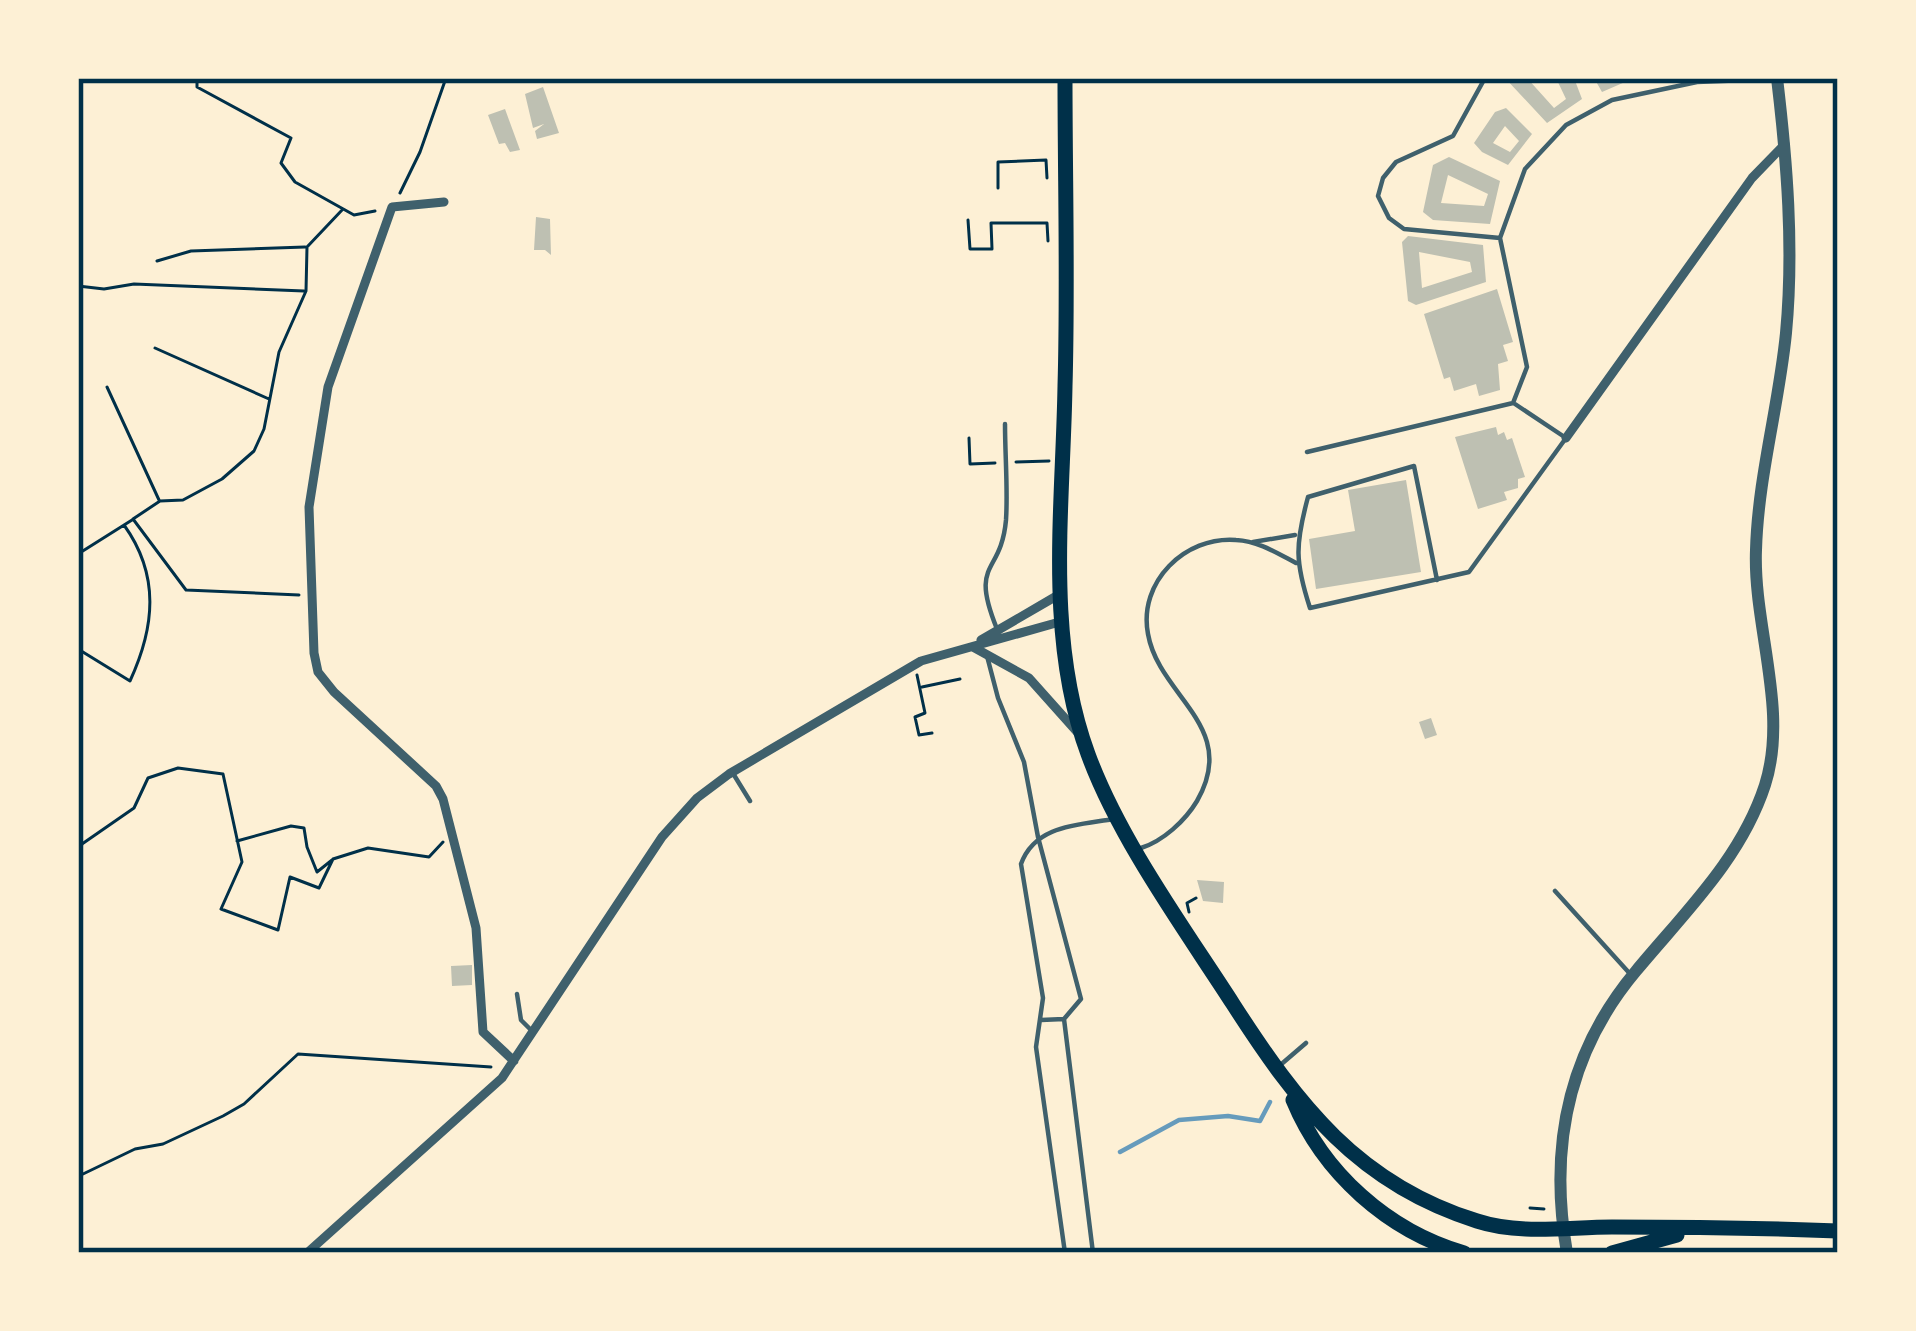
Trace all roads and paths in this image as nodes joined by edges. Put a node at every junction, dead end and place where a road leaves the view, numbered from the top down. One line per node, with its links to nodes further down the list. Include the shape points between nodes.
1 (197, 78): 12 (path, via 197,88 292,138 281,164)
2 (446, 78): 11 (path)
3 (1065, 78): 37 (main road)
4 (1485, 78): 14 (lane, via 1454,136 1396,162 1378,196 1404,229)
5 (1777, 78): 6 (lane); 7 (street)
6 (1723, 80): 14 (lane, via 1612,100 1567,124 1525,169)
7 (1785, 144): 26 (street, via 1752,178); 61 (street, via 1786,331 1755,553 1772,751 1727,862)
8 (1047, 178): 9 (path, via 1046,160 998,162)
9 (998, 188)
10 (444, 202): 11 (street)
11 (392, 207): 12 (path, via 354,215); 38 (street, via 328,387 309,508)
12 (343, 209): 16 (path)
13 (968, 220): 15 (path, via 970,249 992,249 992,223 1047,223)
14 (1500, 238): 23 (lane, via 1527,367)
15 (1048, 241)
16 (307, 247): 17 (path, via 191,251); 19 (path)
17 (157, 260)
18 (78, 286): 19 (path)
19 (306, 291): 22 (path, via 279,352)
20 (155, 348): 22 (path)
21 (106, 387): 29 (path)
22 (271, 400): 29 (path, via 254,451 183,500)
23 (1513, 403): 26 (lane); 27 (lane)
24 (1005, 424): 40 (lane, via 1006,522 984,580)
25 (969, 437): 28 (path, via 970,464)
26 (1566, 438): 36 (lane, via 1469,572)
27 (1307, 452)
28 (1041, 461)
29 (160, 501): 30 (path)
30 (134, 519): 31 (path); 38 (path, via 186,590)
31 (124, 525): 34 (path); 42 (path, via 140,546 153,596 146,646 130,681)
32 (1298, 535): 33 (lane); 35 (lane); 36 (lane, via 1308,497 1414,466)
33 (1253, 542): 35 (lane); 55 (lane, via 1197,546 1165,569 1153,590 1150,645 1201,724 1208,764 1186,816)
34 (78, 554)
35 (1296, 563): 36 (lane, via 1310,608)
36 (1437, 580)
37 (1061, 593): 39 (main road); 40 (street)
38 (313, 595): 52 (street, via 318,672 436,786)
39 (1063, 621): 41 (street); 48 (main road)
40 (997, 629): 41 (street)
41 (971, 646): 43 (street); 49 (street, via 921,661)
42 (78, 649)
43 (986, 653): 48 (street, via 1029,678); 53 (lane, via 1024,762)
44 (916, 674): 46 (path)
45 (960, 679): 46 (path)
46 (920, 688): 47 (path, via 919,736)
47 (932, 733)
48 (1083, 738): 51 (main road)
49 (732, 772): 50 (lane); 65 (street, via 662,837)
50 (750, 801)
51 (1119, 818): 53 (lane); 55 (main road)
52 (452, 832): 57 (path, via 429,856 368,848); 67 (street, via 476,928 483,1032)
53 (1038, 838): 63 (lane, via 1081,999); 64 (lane, via 1021,865)
54 (237, 841): 56 (path, via 223,774 178,768 148,778 134,808 82,844); 57 (path, via 304,828 317,872); 57 (path, via 242,862 221,908 278,930 290,877 320,888)
55 (1136, 850): 69 (main road)
56 (78, 856)
57 (333, 859)
58 (1555, 891): 61 (lane)
59 (1196, 898): 60 (path, via 1187,903)
60 (1192, 910)
61 (1632, 976): 72 (street, via 1568,1093 1559,1163)
62 (517, 994): 65 (lane, via 521,1020)
63 (1064, 1019): 64 (lane); 77 (lane)
64 (1041, 1020): 76 (lane, via 1036,1047)
65 (534, 1032): 67 (street)
66 (1306, 1043): 69 (lane)
67 (514, 1061): 75 (street)
68 (493, 1067): 71 (path, via 298,1054 223,1116)
69 (1276, 1070): 70 (main road)
70 (1287, 1086): 72 (main road, via 1358,1161 1417,1198 1504,1228); 78 (main road, via 1312,1139 1363,1197 1400,1226)
71 (78, 1173)
72 (1563, 1229): 73 (main road); 79 (street)
73 (1697, 1229): 74 (main road); 80 (main road)
74 (1838, 1232)
75 (307, 1253)
76 (1065, 1253)
77 (1093, 1253)
78 (1464, 1253)
79 (1567, 1253)
80 (1612, 1253)

